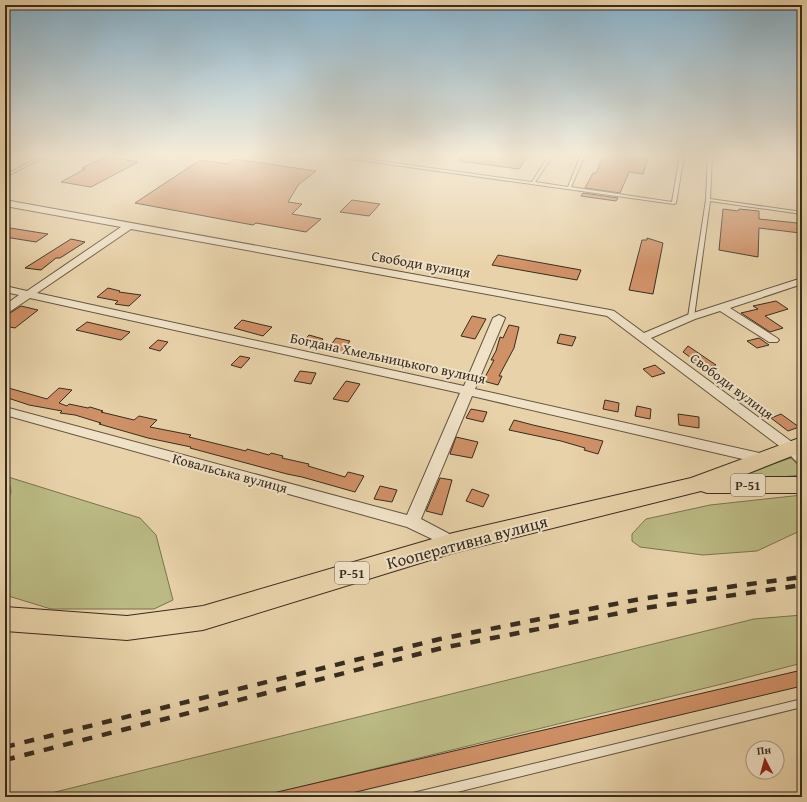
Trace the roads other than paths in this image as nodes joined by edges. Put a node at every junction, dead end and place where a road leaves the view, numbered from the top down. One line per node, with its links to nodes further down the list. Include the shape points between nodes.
1 (600, 192): 2 (lane, via 674,203)
2 (676, 192)
3 (708, 192): 4 (lane)
4 (708, 200): 6 (lane); 13 (lane)
5 (5, 203): 7 (street, Свободи вулиця)
6 (802, 213)
7 (129, 226): 10 (street); 15 (street, Свободи вулиця, via 610,313)
8 (802, 281): 11 (street)
9 (5, 289): 10 (street, Богдана Хмельницького вулиця)
10 (27, 294): 12 (street); 17 (street, Богдана Хмельницького вулиця)
11 (721, 307): 13 (street); 16 (street)
12 (5, 310)
13 (691, 317): 15 (street)
14 (499, 318): 17 (street)
15 (643, 337): 19 (street, Свободи вулиця)
16 (773, 340)
17 (468, 391): 20 (street, Богдана Хмельницького вулиця); 23 (street)
18 (5, 411): 23 (street, Ковальська вулиця)
19 (798, 451): 20 (main road, Р-51)
20 (764, 459): 21 (main road, Р-51)
21 (695, 485): 22 (main road, Р-51); 24 (main road, Кооперативна вулиця / Р-51)
22 (802, 486)
23 (412, 522): 24 (street, Ковальська вулиця)
24 (453, 543): 25 (main road, Кооперативна вулиця / Р-51, via 203,618 127,628)
25 (5, 619)
26 (802, 703): 27 (lane)
27 (417, 797)

